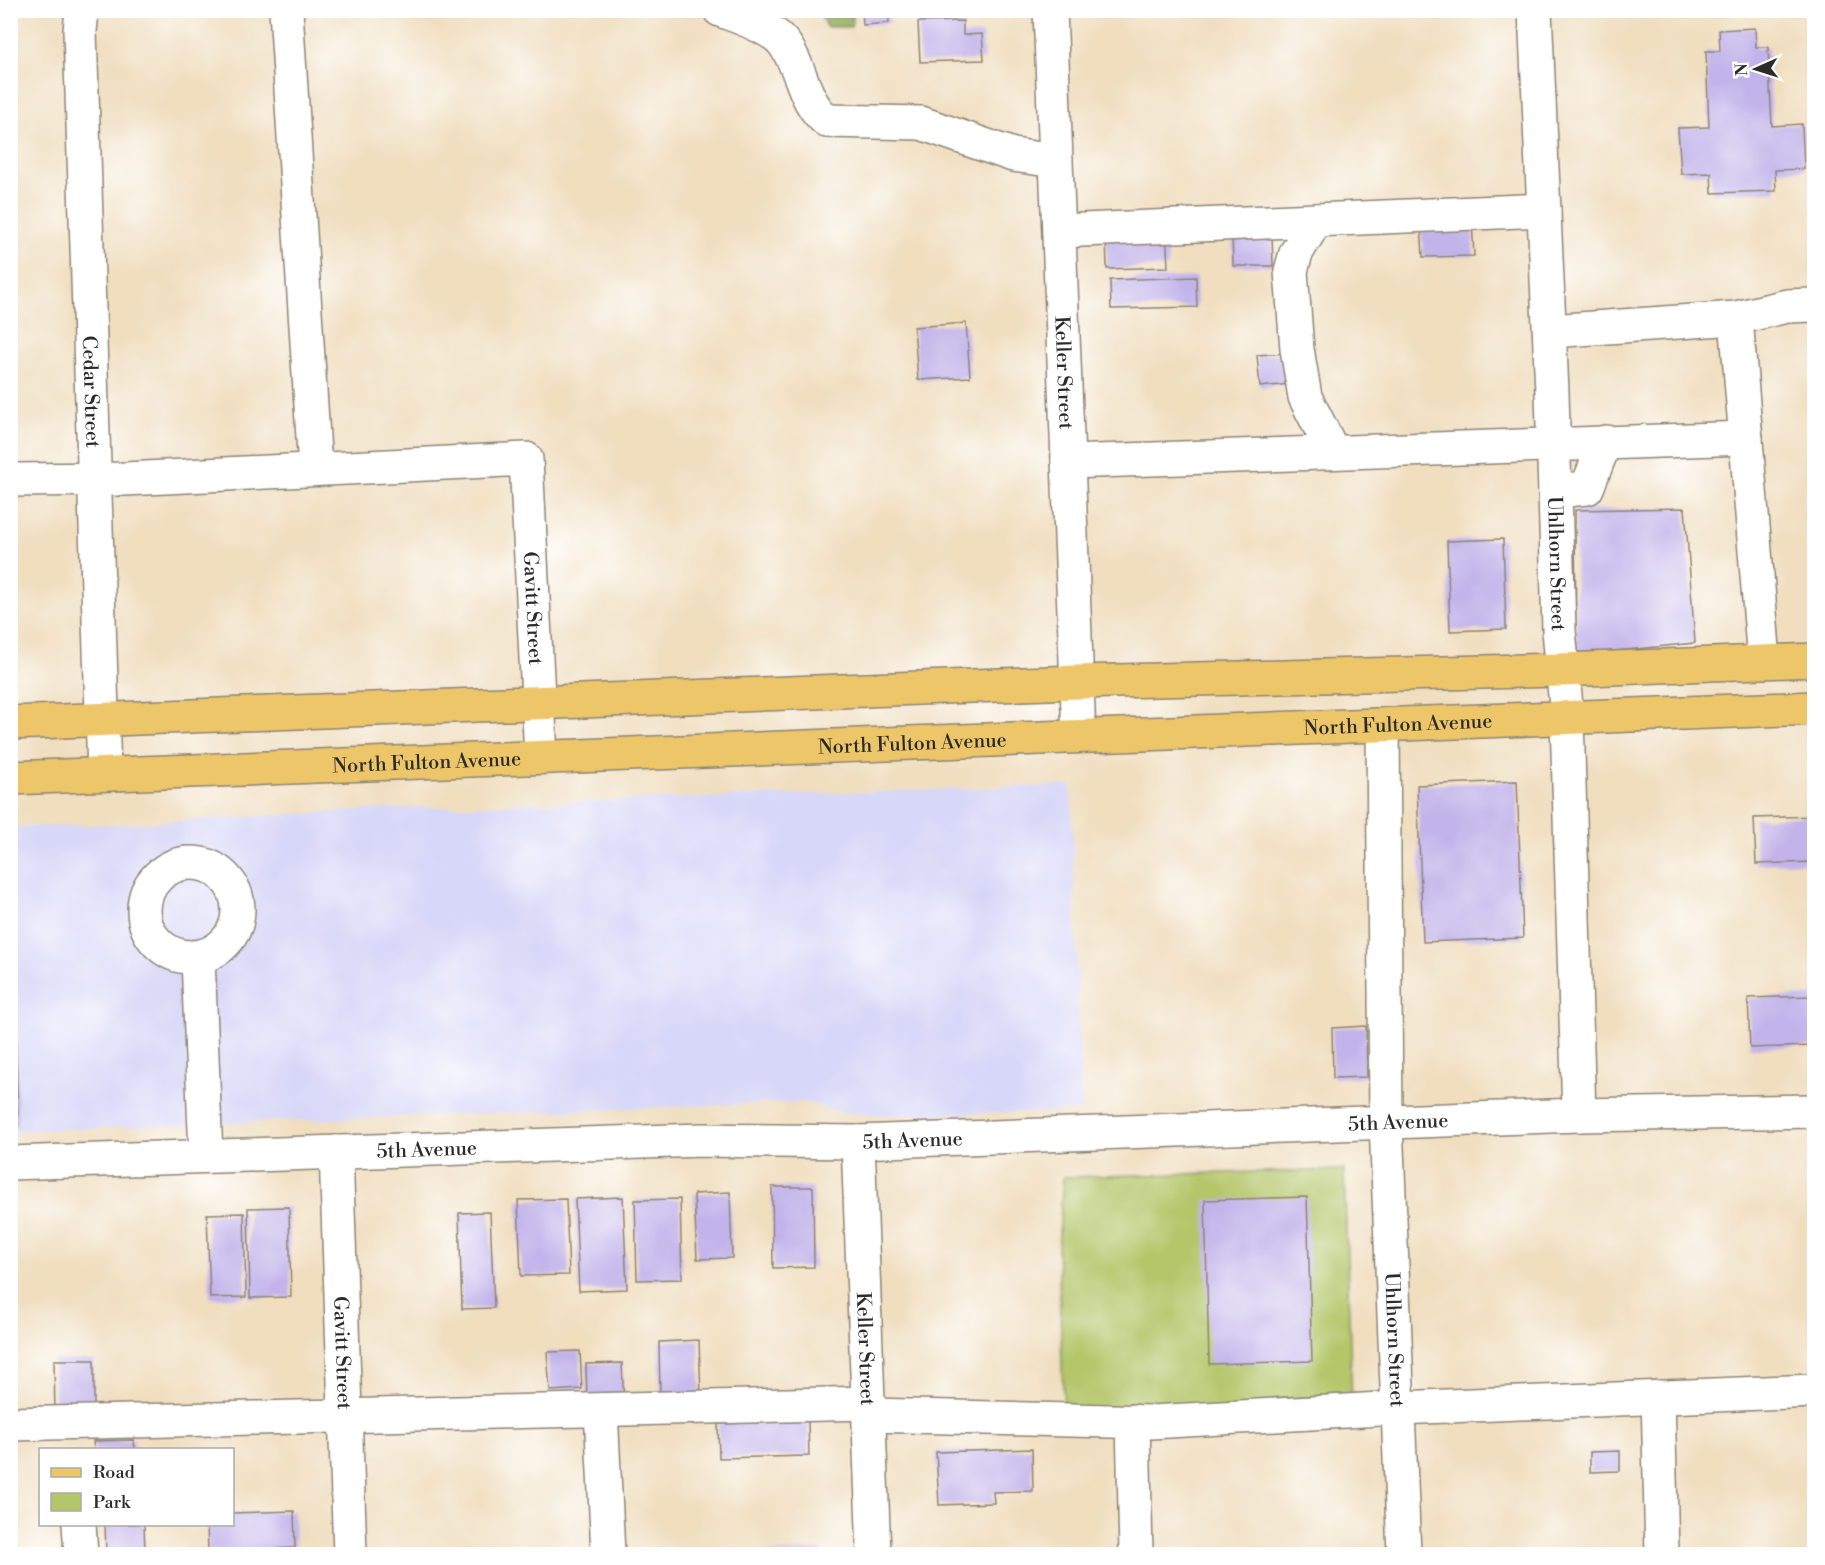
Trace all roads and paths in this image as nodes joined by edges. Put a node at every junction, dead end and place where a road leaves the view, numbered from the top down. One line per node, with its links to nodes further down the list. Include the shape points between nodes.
1 (82, 10): 19 (street, Cedar Street)
2 (286, 10): 18 (street)
3 (720, 10): 6 (street, via 752,21 785,43 814,110 827,121 921,123 1013,155)
4 (1050, 10): 6 (street, Keller Street)
5 (1535, 10): 7 (street, Uhlhorn Street)
6 (1055, 161): 9 (street, Keller Street)
7 (1544, 210): 8 (street); 12 (street, Uhlhorn Street)
8 (1316, 220): 9 (street); 16 (street, via 1296,253 1291,272 1305,397)
9 (1059, 231): 17 (street, Keller Street)
10 (1815, 305): 11 (street, via 1786,306)
11 (1736, 318): 12 (street); 13 (street)
12 (1550, 331): 15 (street, Uhlhorn Street)
13 (1746, 438): 14 (street); 23 (street)
14 (1605, 442): 15 (street); 21 (street, via 1587,488)
15 (1554, 444): 16 (street); 21 (street, Uhlhorn Street)
16 (1333, 452): 17 (street)
17 (1068, 462): 25 (street, Keller Street)
18 (315, 470): 19 (street); 26 (street, Gavitt Street, via 526,459)
19 (94, 478): 20 (street); 29 (street, Cedar Street)
20 (10, 480)
21 (1555, 490): 24 (street, Uhlhorn Street)
22 (1815, 660): 23 (main road)
23 (1764, 661): 24 (main road)
24 (1562, 670): 25 (main road); 28 (street, Uhlhorn Street)
25 (1076, 682): 26 (main road); 32 (street, Keller Street)
26 (538, 703): 29 (main road); 33 (street, Gavitt Street)
27 (1815, 708): 28 (main road, North Fulton Avenue)
28 (1567, 718): 31 (main road, North Fulton Avenue); 38 (street, Uhlhorn Street)
29 (102, 720): 30 (main road); 34 (street, Cedar Street)
30 (10, 723)
31 (1383, 726): 32 (main road, North Fulton Avenue); 39 (street, Uhlhorn Street)
32 (1079, 736): 33 (main road, North Fulton Avenue)
33 (540, 758): 34 (main road, North Fulton Avenue)
34 (104, 774): 35 (main road, North Fulton Avenue)
35 (10, 778)
36 (198, 957): 42 (street)
37 (1815, 1111): 38 (street, 5th Avenue)
38 (1579, 1115): 39 (street, 5th Avenue)
39 (1386, 1123): 40 (street, 5th Avenue); 46 (street, Uhlhorn Street)
40 (858, 1142): 41 (street, 5th Avenue, via 702,1140); 47 (street, Keller Street)
41 (336, 1152): 42 (street, 5th Avenue); 49 (street, Gavitt Street)
42 (206, 1156): 43 (street, 5th Avenue)
43 (10, 1163)
44 (1815, 1391): 45 (street)
45 (1658, 1397): 46 (street); 60 (street)
46 (1398, 1408): 50 (street); 59 (street, Uhlhorn Street)
47 (869, 1409): 48 (street); 50 (street); 57 (street, Keller Street)
48 (601, 1410): 49 (street); 56 (street)
49 (345, 1417): 52 (street); 55 (street, Gavitt Street)
50 (1133, 1421): 58 (street)
51 (10, 1424): 52 (street)
52 (75, 1436)
53 (79, 1526): 54 (street)
54 (81, 1554)
55 (351, 1554)
56 (608, 1554)
57 (874, 1554)
58 (1136, 1554)
59 (1404, 1554)
60 (1662, 1554)

